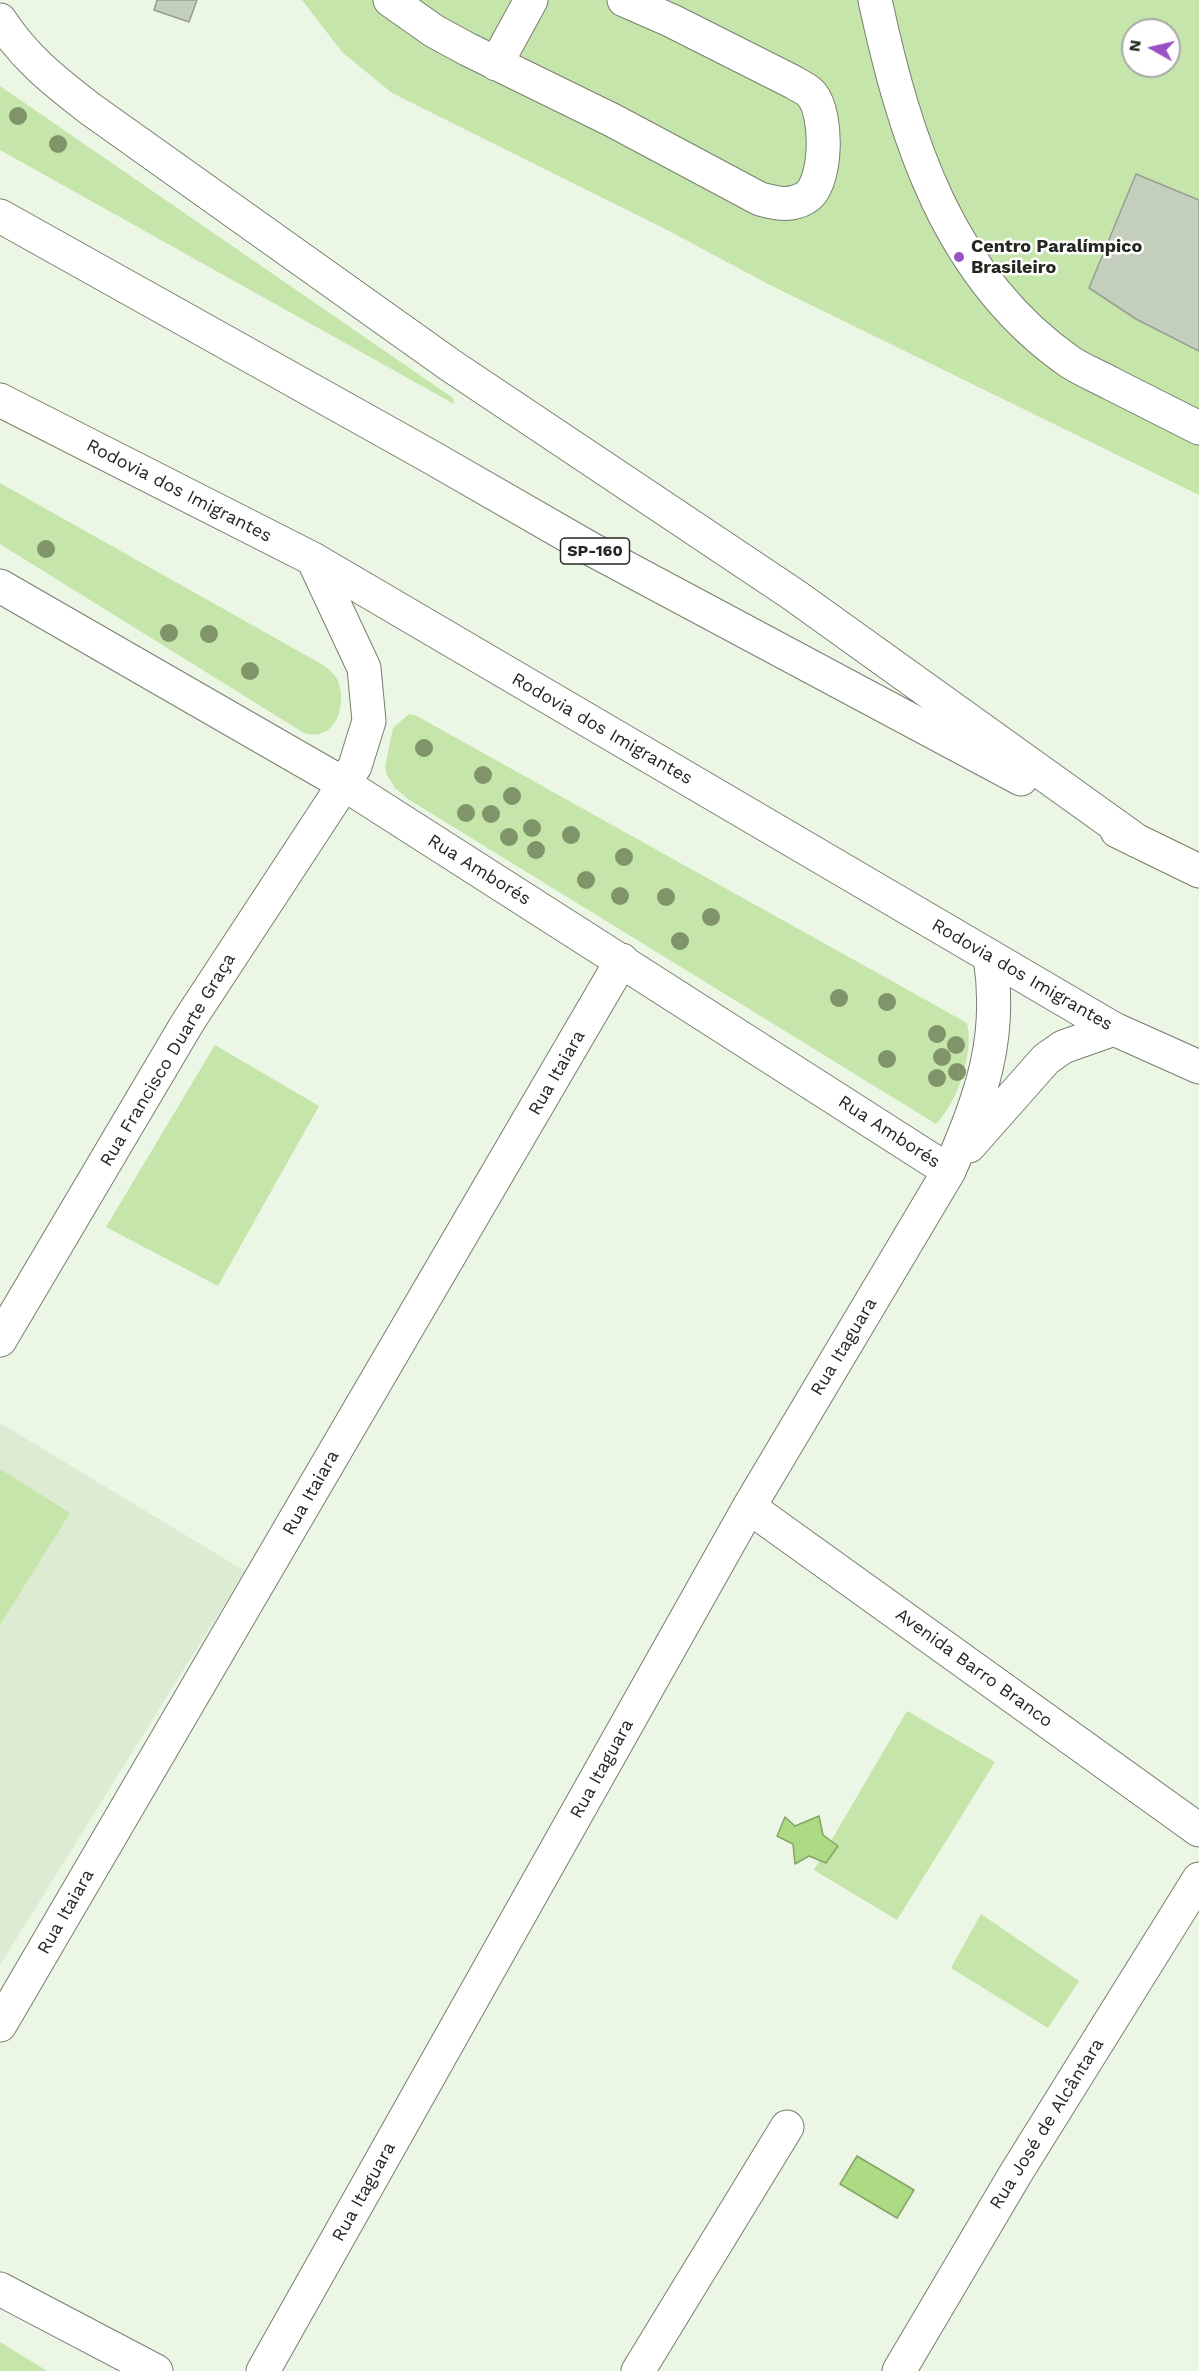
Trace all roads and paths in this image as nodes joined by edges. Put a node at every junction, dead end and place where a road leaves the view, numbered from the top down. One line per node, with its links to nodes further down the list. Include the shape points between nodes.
1 (390, 0): 6 (main road, via 434,31)
2 (531, 0): 6 (main road)
3 (624, 0): 6 (main road, via 812,93 824,125 822,158 811,194 791,204 760,199)
4 (875, 0): 9 (main road, via 891,73 933,194 978,272 1006,308 1071,362)
5 (0, 20): 13 (main road, via 43,72 98,114 450,364 794,595)
6 (496, 64)
7 (0, 216): 13 (main road, SP-160, via 591,549)
8 (0, 400): 10 (main road, Rodovia dos Imigrantes)
9 (1199, 428)
10 (313, 559): 12 (main road, Rua Francisco Duarte Graça, via 364,668 369,721 355,766); 15 (main road, Rodovia dos Imigrantes)
11 (0, 586): 12 (main road, Rua Amborés)
12 (344, 784): 16 (main road, Rua Amborés); 20 (main road, Rua Francisco Duarte Graça, via 188,1022)
13 (1137, 841): 14 (main road, SP-160)
14 (1199, 871)
15 (990, 957): 17 (main road, Rodovia dos Imigrantes); 19 (main road, Rua Itaguara, via 995,1014 989,1059 974,1113)
16 (622, 960): 19 (main road, Rua Amborés); 24 (main road, Rua Itaiara)
17 (1114, 1029): 18 (main road, Rodovia dos Imigrantes); 19 (main road, Rua Itaguara, via 1063,1047 1046,1059)
18 (1199, 1067)
19 (949, 1171): 21 (main road, Rua Itaguara)
20 (0, 1340)
21 (749, 1507): 22 (main road, Avenida Barro Branco); 28 (main road, Rua Itaguara)
22 (1199, 1830)
23 (1199, 1879): 30 (main road, Rua José de Alcântara, via 1016,2173)
24 (0, 2025)
25 (787, 2127): 29 (main road)
26 (0, 2289): 27 (main road)
27 (156, 2371)
28 (263, 2371)
29 (638, 2371)
30 (899, 2371)

